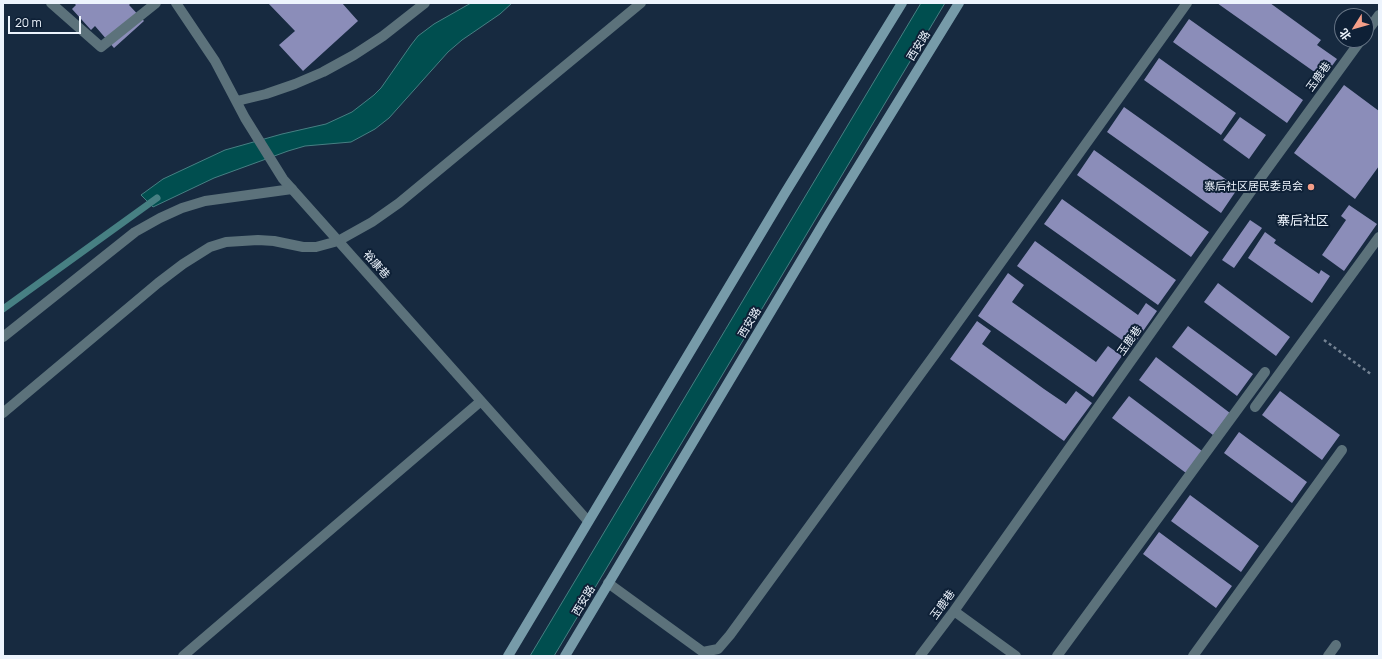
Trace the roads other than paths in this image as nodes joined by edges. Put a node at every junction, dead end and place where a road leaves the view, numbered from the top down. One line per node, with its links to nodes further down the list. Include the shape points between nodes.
1 (50, 3): 2 (street, via 101,47)
2 (156, 3)
3 (176, 3): 10 (street, 裕康巷, via 215,61)
4 (425, 3): 10 (street, via 377,40 323,72 266,94)
5 (640, 3): 13 (street, via 398,203 372,222)
6 (902, 3): 20 (street, via 784,193)
7 (959, 3): 21 (street, 西安路)
8 (1187, 3): 21 (street, via 924,369 718,649 703,652)
9 (1355, 48): 22 (street, 玉鹿巷)
10 (237, 101): 11 (street, 裕康巷, via 283,179)
11 (292, 189): 13 (street, 裕康巷); 14 (street, via 205,201 160,218 135,232)
12 (1379, 237): 17 (street)
13 (338, 241): 16 (street, 裕康巷); 18 (street, via 316,247 303,247 274,241 242,240 210,247 158,283)
14 (3, 337)
15 (1266, 372): 29 (street)
16 (481, 401): 20 (street, 裕康巷); 24 (street)
17 (1255, 407)
18 (3, 413)
19 (1342, 450): 30 (street)
20 (588, 521): 25 (street)
21 (608, 583): 26 (street, 西安路)
22 (954, 611): 27 (street, 玉鹿巷); 28 (street)
23 (1336, 645): 31 (street)
24 (183, 656)
25 (508, 656)
26 (565, 656)
27 (920, 656)
28 (1016, 656)
29 (1057, 656)
30 (1193, 656)
31 (1328, 656)

